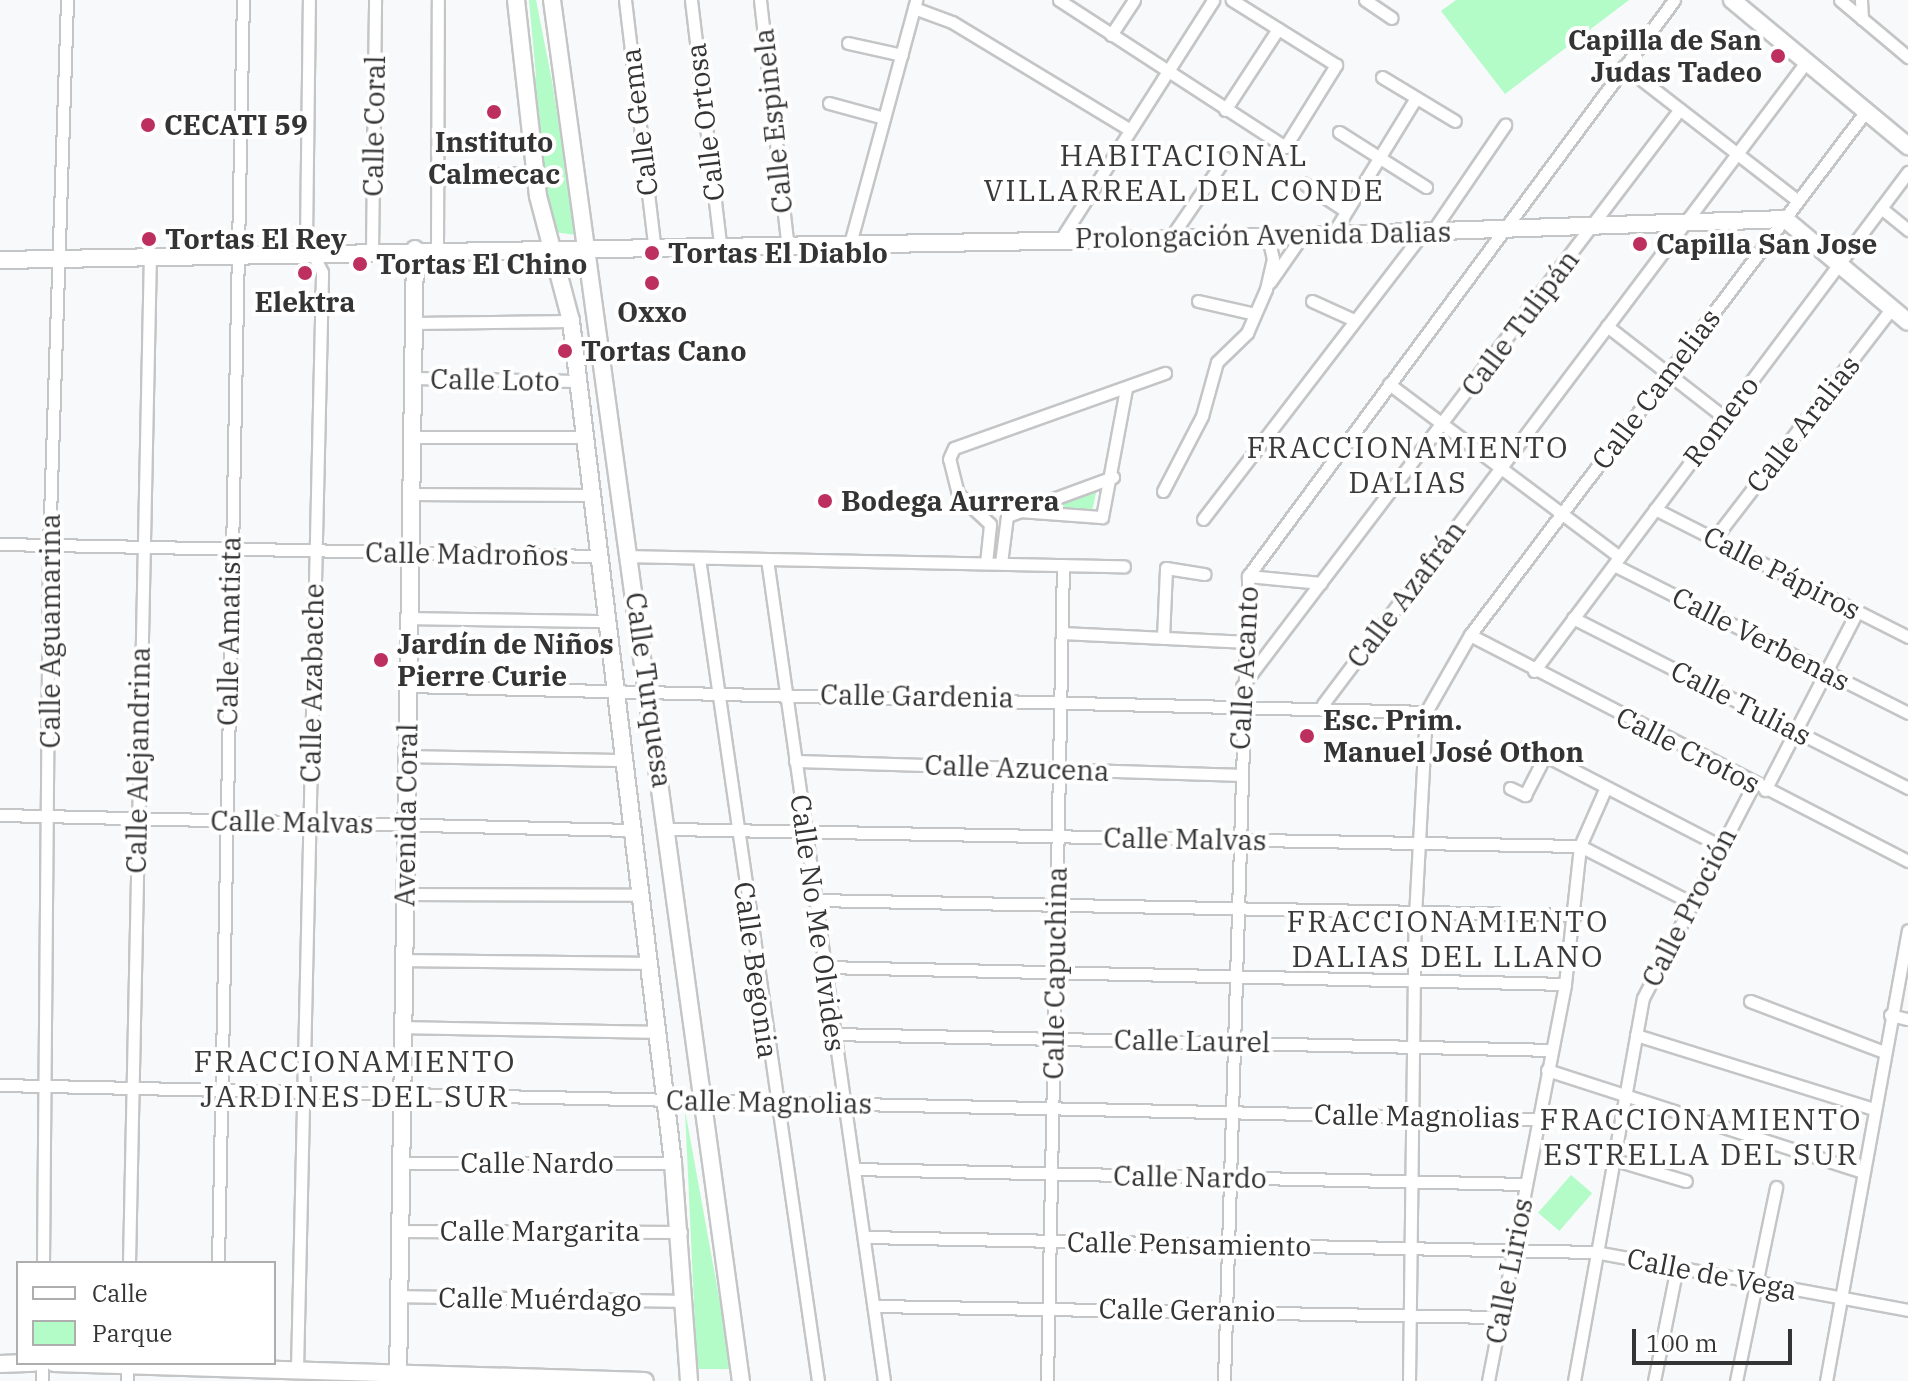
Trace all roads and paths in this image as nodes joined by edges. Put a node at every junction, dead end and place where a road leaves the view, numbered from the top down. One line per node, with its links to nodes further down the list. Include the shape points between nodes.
1 (67, 0): 76 (street, Calle Aguamarina)
2 (243, 0): 75 (street, Calle Amatista)
3 (309, 0): 74 (street, Calle Azabache, via 306,240)
4 (375, 0): 73 (street, Calle Coral)
5 (438, 0): 48 (street)
6 (516, 0): 46 (street, Calle Turquesa)
7 (552, 0): 67 (street, Calle Turquesa)
8 (625, 0): 68 (street, Calle Gema)
9 (691, 0): 69 (street, Calle Ortosa)
10 (760, 0): 66 (street, Calle Espinela)
11 (1060, 0): 24 (street)
12 (1134, 0): 24 (street)
13 (1213, 0): 30 (street)
14 (1232, 0): 23 (street)
15 (1365, 0): 21 (street)
16 (1674, 0): 29 (street, Calle Acanto)
17 (1732, 0): 28 (street)
18 (1840, 0): 22 (street)
19 (1861, 0): 22 (street)
20 (915, 4): 26 (street); 40 (street)
21 (1392, 18)
22 (1862, 19): 27 (street)
23 (1278, 29): 35 (street); 35 (street, via 1336,65 1285,147)
24 (1111, 35): 30 (street)
25 (848, 43): 26 (street)
26 (902, 55): 37 (street)
27 (1908, 57)
28 (1806, 62): 36 (street); 43 (street, Calle Azafrán)
29 (1624, 66): 34 (street); 58 (street, Calle Acanto)
30 (1167, 71): 35 (street); 40 (street)
31 (1382, 77): 32 (street)
32 (1414, 101): 38 (street); 44 (street)
33 (829, 103): 37 (street)
34 (1680, 109): 43 (street); 56 (street, Calle Tulipán)
35 (1225, 110)
36 (1866, 111): 42 (street); 51 (street, Calle Camelias)
37 (884, 118): 65 (street)
38 (1455, 121)
39 (1505, 125): 59 (street)
40 (1129, 129): 64 (street)
41 (1339, 132): 44 (street)
42 (1908, 146)
43 (1737, 153): 51 (street); 55 (street, Calle Azafrán)
44 (1379, 157): 50 (street); 53 (street)
45 (1225, 158): 62 (street)
46 (534, 172): 48 (street); 70 (street, Calle Turquesa)
47 (1908, 172): 52 (street, Romero)
48 (437, 179): 72 (street)
49 (1303, 183): 53 (street)
50 (1426, 187)
51 (1798, 201): 54 (street, Calle Camelias)
52 (1881, 208): 57 (street); 79 (street, Romero)
53 (1346, 211): 60 (street)
54 (1785, 219): 55 (street, Prolongación Avenida Dalias); 79 (street); 91 (street, Calle Camelias)
55 (1685, 222): 56 (street, Prolongación Avenida Dalias); 89 (street, Calle Azafrán)
56 (1593, 225): 58 (street, Prolongación Avenida Dalias); 97 (street, Calle Tulipán)
57 (1908, 230)
58 (1506, 231): 59 (street, Prolongación Avenida Dalias); 94 (street, Calle Acanto)
59 (1428, 232): 60 (street, Prolongación Avenida Dalias); 85 (street)
60 (1332, 235): 61 (street, Prolongación Avenida Dalias)
61 (1302, 236): 63 (street, Prolongación Avenida Dalias); 80 (street)
62 (1171, 237): 63 (street, Prolongación Avenida Dalias); 64 (street, Prolongación Avenida Dalias)
63 (1268, 237): 80 (street, via 1273,259)
64 (1061, 239): 65 (street, Prolongación Avenida Dalias)
65 (851, 240): 66 (street, Prolongación Avenida Dalias)
66 (787, 242): 69 (street, Prolongación Avenida Dalias)
67 (581, 245): 68 (street, Prolongación Avenida Dalias); 70 (street, Prolongación Avenida Dalias); 117 (street, Calle Turquesa)
68 (654, 245): 69 (street, Prolongación Avenida Dalias)
69 (720, 245)
70 (548, 246): 72 (street, Prolongación Avenida Dalias); 86 (street, Calle Turquesa)
71 (415, 249): 72 (street, Prolongación Avenida Dalias); 73 (street, Prolongación Avenida Dalias); 88 (street, Avenida Coral)
72 (437, 249)
73 (372, 251): 74 (street, Prolongación Avenida Dalias)
74 (312, 252): 75 (street, Prolongación Avenida Dalias); 114 (street, Calle Azabache, via 322,272)
75 (237, 254): 77 (street, Prolongación Avenida Dalias); 113 (street, Calle Amatista)
76 (62, 256): 77 (street, Prolongación Avenida Dalias); 78 (street, Prolongación Avenida Dalias); 111 (street, Calle Aguamarina)
77 (150, 256): 112 (street, Calle Alejandrina)
78 (0, 260)
79 (1839, 264): 83 (street); 96 (street, Romero)
80 (1266, 289): 84 (street)
81 (1198, 301): 84 (street)
82 (1312, 301): 85 (street)
83 (1892, 308): 87 (street); 109 (street, Calle Aralias)
84 (1255, 314): 102 (street, via 1240,341 1217,362 1202,416)
85 (1354, 320): 108 (street)
86 (571, 321): 88 (street); 93 (street, Calle Turquesa)
87 (1908, 322)
88 (414, 323): 92 (street, Avenida Coral)
89 (1607, 326): 91 (street); 100 (street, Calle Azafrán)
90 (1165, 373): 95 (street)
91 (1668, 374): 96 (street); 107 (street, Calle Camelias)
92 (413, 378): 93 (street, Calle Loto); 98 (street, Avenida Coral)
93 (578, 381): 99 (street, Calle Turquesa)
94 (1389, 384): 97 (street, Calle Verbenas); 126 (street, Calle Acanto)
95 (1126, 389): 101 (street); 121 (street, via 1009,424 950,453 962,502 990,524)
96 (1724, 417): 105 (street, Romero)
97 (1444, 425): 100 (street, Calle Verbenas); 127 (street, Calle Tulipán)
98 (412, 437): 99 (street); 103 (street, Avenida Coral)
99 (585, 437): 104 (street, Calle Turquesa)
100 (1501, 468): 107 (street, Calle Verbenas); 147 (street, Calle Azafrán)
101 (1113, 477): 106 (street); 106 (street, via 1102,517)
102 (1163, 491)
103 (411, 494): 104 (street); 115 (street, Avenida Coral)
104 (591, 495): 116 (street, Calle Turquesa)
105 (1655, 509): 109 (street, Calle Pápiros); 120 (street, Romero)
106 (1018, 511): 122 (street, via 1004,521)
107 (1562, 514): 120 (street, Calle Verbenas); 133 (street, Calle Camelias)
108 (1203, 519)
109 (1714, 539): 128 (street, Calle Pápiros)
110 (0, 544): 111 (street, Calle Madroños)
111 (49, 546): 112 (street, Calle Madroños); 163 (street, Calle Aguamarina)
112 (141, 548): 113 (street, Calle Madroños); 164 (street, Calle Alejandrina)
113 (231, 550): 114 (street, Calle Madroños); 165 (street, Calle Amatista)
114 (315, 552): 115 (street, Calle Madroños); 166 (street, Calle Azabache)
115 (410, 554): 116 (street, Calle Madroños); 129 (street, Avenida Coral)
116 (599, 556): 131 (street, Calle Turquesa)
117 (629, 556): 118 (street); 142 (street, Calle Turquesa)
118 (699, 558): 119 (street); 143 (street, Calle Begonia)
119 (767, 559): 121 (street); 144 (street, Calle No Me Olvides)
120 (1616, 561): 130 (street, Romero); 138 (street, Calle Verbenas)
121 (986, 563): 122 (street)
122 (1001, 563): 123 (street)
123 (1063, 565): 124 (street); 132 (street, Calle Capuchina)
124 (1124, 566)
125 (1205, 574): 135 (street, via 1166,568)
126 (1248, 576): 127 (street); 136 (street, Calle Acanto)
127 (1321, 583): 140 (street, Calle Tulipán)
128 (1857, 612): 134 (street, Calle Pápiros); 138 (street, Calle Proción)
129 (409, 618): 131 (street); 139 (street, Avenida Coral)
130 (1573, 618): 137 (street, Romero); 150 (street, Calle Tulias)
131 (607, 621): 141 (street, Calle Turquesa)
132 (1062, 633): 135 (street); 145 (street, Calle Capuchina)
133 (1470, 635): 137 (street, Calle Crotos); 148 (street, Calle Camelias)
134 (1908, 637)
135 (1163, 638): 136 (street)
136 (1243, 642): 140 (street, Calle Acanto)
137 (1534, 671): 159 (street, Calle Crotos)
138 (1825, 671): 149 (street, Calle Verbenas); 150 (street, Calle Proción)
139 (408, 686): 141 (street, Calle Gardenia); 152 (street, Avenida Coral)
140 (1241, 687): 146 (street, Calle Acanto)
141 (614, 688): 142 (street, Calle Gardenia); 154 (street, Calle Turquesa)
142 (649, 690): 143 (street, Calle Gardenia); 168 (street, Calle Turquesa)
143 (718, 692): 144 (street, Calle Gardenia); 170 (street, Calle Begonia)
144 (786, 693): 145 (street, Calle Gardenia); 155 (street, Calle No Me Olvides)
145 (1061, 699): 146 (street, Calle Gardenia); 156 (street, Calle Capuchina)
146 (1241, 702): 147 (street, Calle Gardenia); 157 (street, Calle Acanto)
147 (1323, 704): 148 (street, Calle Gardenia)
148 (1426, 712): 176 (street)
149 (1908, 713)
150 (1794, 730): 159 (street, Calle Proción); 161 (street, Calle Tulias)
151 (1527, 746): 153 (street)
152 (408, 756): 154 (street); 167 (street, Avenida Coral)
153 (1545, 756): 158 (street); 160 (street, via 1525,795)
154 (625, 760): 169 (street, Calle Turquesa)
155 (795, 761): 156 (street, Calle Azucena); 171 (street, Calle No Me Olvides)
156 (1059, 769): 157 (street, Calle Azucena); 172 (street, Calle Capuchina)
157 (1238, 775): 173 (street, Calle Acanto)
158 (1606, 787): 174 (street); 175 (street, Calle Lirios)
159 (1759, 787): 174 (street, Calle Proción); 177 (street, Calle Crotos)
160 (1510, 788)
161 (1908, 788)
162 (0, 815): 163 (street, Calle Malvas)
163 (50, 816): 164 (street, Calle Malvas); 208 (street, Calle Aguamarina)
164 (138, 818): 165 (street, Calle Malvas); 209 (street, Calle Alejandrina)
165 (226, 820): 166 (street, Calle Malvas); 210 (street, Calle Amatista)
166 (309, 822): 167 (street, Calle Malvas); 211 (street, Calle Azabache)
167 (405, 825): 169 (street, Calle Malvas); 178 (street, Avenida Coral)
168 (669, 829): 170 (street, Calle Malvas); 215 (street, Calle Turquesa)
169 (631, 830): 179 (street, Calle Turquesa)
170 (737, 831): 171 (street, Calle Malvas); 216 (street, Calle Begonia)
171 (805, 832): 172 (street, Calle Malvas); 180 (street, Calle No Me Olvides)
172 (1058, 837): 173 (street, Calle Malvas); 182 (street, Calle Capuchina)
173 (1236, 840): 176 (street, Calle Malvas); 183 (street, Calle Acanto)
174 (1719, 845): 181 (street, Calle Proción)
175 (1580, 846): 176 (street, Calle Malvas); 181 (street, Calle Malvas); 184 (street, Calle Lirios)
176 (1420, 847): 185 (street)
177 (1908, 861)
178 (405, 894): 179 (street); 187 (street, Avenida Coral)
179 (641, 895): 188 (street, Calle Turquesa)
180 (814, 900): 182 (street); 189 (street, Calle No Me Olvides)
181 (1688, 901): 200 (street, Calle Proción, via 1643,998)
182 (1057, 905): 183 (street); 190 (street, Calle Capuchina)
183 (1233, 909): 185 (street); 191 (street, Calle Acanto)
184 (1575, 915): 185 (street); 193 (street, Calle Lirios)
185 (1415, 916): 192 (street)
186 (1908, 930): 195 (street)
187 (403, 960): 188 (street); 197 (street, Avenida Coral)
188 (650, 963): 198 (street, Calle Turquesa)
189 (824, 967): 190 (street); 199 (street, Calle No Me Olvides)
190 (1055, 973): 191 (street); 201 (street, Calle Capuchina)
191 (1232, 975): 192 (street); 202 (street, Calle Acanto)
192 (1414, 979): 193 (street); 203 (street)
193 (1565, 984): 204 (street, Calle Lirios)
194 (1750, 1001): 205 (street)
195 (1890, 1015): 196 (street); 205 (street)
196 (1908, 1019)
197 (402, 1027): 198 (street); 212 (street, Avenida Coral)
198 (657, 1032): 214 (street, Calle Turquesa)
199 (833, 1034): 201 (street, Calle Laurel); 217 (street, Calle No Me Olvides)
200 (1636, 1035): 213 (street, Calle Proción); 219 (street)
201 (1054, 1040): 202 (street, Calle Laurel); 218 (street, Calle Capuchina)
202 (1230, 1041): 203 (street, Calle Laurel); 220 (street, Calle Acanto)
203 (1413, 1043): 204 (street, Calle Laurel); 221 (street)
204 (1552, 1050): 206 (street, Calle Lirios)
205 (1884, 1052): 219 (street)
206 (1547, 1070): 213 (street); 222 (street, Calle Lirios)
207 (0, 1085): 208 (street, Calle Magnolias)
208 (44, 1086): 209 (street, Calle Magnolias); 242 (street, Calle Aguamarina)
209 (132, 1088): 210 (street, Calle Magnolias); 243 (street, Calle Alejandrina)
210 (222, 1090): 211 (street, Calle Magnolias); 244 (street, Calle Amatista)
211 (303, 1092): 212 (street, Calle Magnolias); 257 (street, Calle Azabache)
212 (401, 1094): 214 (street, Calle Magnolias); 224 (street, Avenida Coral)
213 (1625, 1094): 223 (street, Calle Proción); 227 (street)
214 (665, 1100): 215 (street, Calle Magnolias); 225 (street, Calle Turquesa)
215 (701, 1101): 216 (street, Calle Magnolias); 265 (street, Calle Turquesa)
216 (775, 1102): 217 (street, Calle Magnolias); 266 (street, Calle Begonia)
217 (844, 1103): 218 (street, Calle Magnolias); 226 (street, Calle No Me Olvides)
218 (1053, 1108): 220 (street, Calle Magnolias); 228 (street, Calle Capuchina)
219 (1874, 1109): 227 (street)
220 (1229, 1112): 221 (street, Calle Magnolias); 229 (street, Calle Acanto)
221 (1413, 1116): 222 (street, Calle Magnolias); 230 (street)
222 (1538, 1119): 232 (street, Calle Lirios)
223 (1612, 1159): 231 (street); 241 (street, Calle Proción)
224 (400, 1163): 225 (street, Calle Nardo); 234 (street, Avenida Coral)
225 (673, 1163): 235 (street, Calle Turquesa)
226 (854, 1169): 228 (street, Calle Nardo); 236 (street, Calle No Me Olvides)
227 (1863, 1172): 248 (street)
228 (1051, 1174): 229 (street, Calle Nardo); 237 (street, Calle Capuchina)
229 (1228, 1177): 230 (street, Calle Nardo); 238 (street, Calle Acanto)
230 (1412, 1181): 232 (street, Calle Nardo); 239 (street)
231 (1686, 1181)
232 (1526, 1184): 240 (street, Calle Lirios)
233 (1776, 1187): 246 (street)
234 (398, 1231): 235 (street, Calle Margarita); 247 (street, Avenida Coral)
235 (681, 1232): 249 (street, Calle Turquesa)
236 (865, 1237): 237 (street, Calle Pensamiento); 250 (street, Calle No Me Olvides)
237 (1050, 1241): 238 (street, Calle Pensamiento); 251 (street, Calle Capuchina)
238 (1227, 1244): 239 (street, Calle Pensamiento); 253 (street, Calle Acanto)
239 (1411, 1248): 240 (street, Calle Pensamiento); 254 (street)
240 (1514, 1251): 241 (street, Calle de Vega); 255 (street, Calle Lirios)
241 (1595, 1252): 245 (street, Calle de Vega); 272 (street, Calle Proción)
242 (43, 1261)
243 (129, 1261)
244 (218, 1261)
245 (1677, 1267): 246 (street, Calle de Vega); 273 (street)
246 (1757, 1282): 248 (street, Calle de Vega); 274 (street)
247 (397, 1296): 249 (street, Calle Muérdago); 260 (street, Avenida Coral)
248 (1841, 1297): 252 (street, Calle de Vega); 275 (street)
249 (684, 1301): 264 (street, Calle Turquesa)
250 (874, 1306): 251 (street, Calle Geranio); 267 (street, Calle No Me Olvides)
251 (1049, 1307): 253 (street, Calle Geranio); 268 (street, Calle Capuchina)
252 (1908, 1310)
253 (1226, 1311): 254 (street, Calle Geranio); 269 (street, Calle Acanto)
254 (1411, 1316): 255 (street, Calle Geranio); 270 (street)
255 (1500, 1317): 271 (street, Calle Lirios)
256 (75, 1365): 258 (street)
257 (297, 1369): 259 (street); 260 (street)
258 (127, 1370): 259 (street)
259 (216, 1370)
260 (398, 1376): 261 (street)
261 (419, 1376): 262 (street)
262 (519, 1378): 263 (street)
263 (645, 1381)
264 (689, 1381)
265 (741, 1381)
266 (818, 1381)
267 (884, 1381)
268 (1047, 1381)
269 (1224, 1381)
270 (1409, 1381)
271 (1488, 1381)
272 (1574, 1381)
273 (1654, 1381)
274 (1736, 1381)
275 (1826, 1381)

